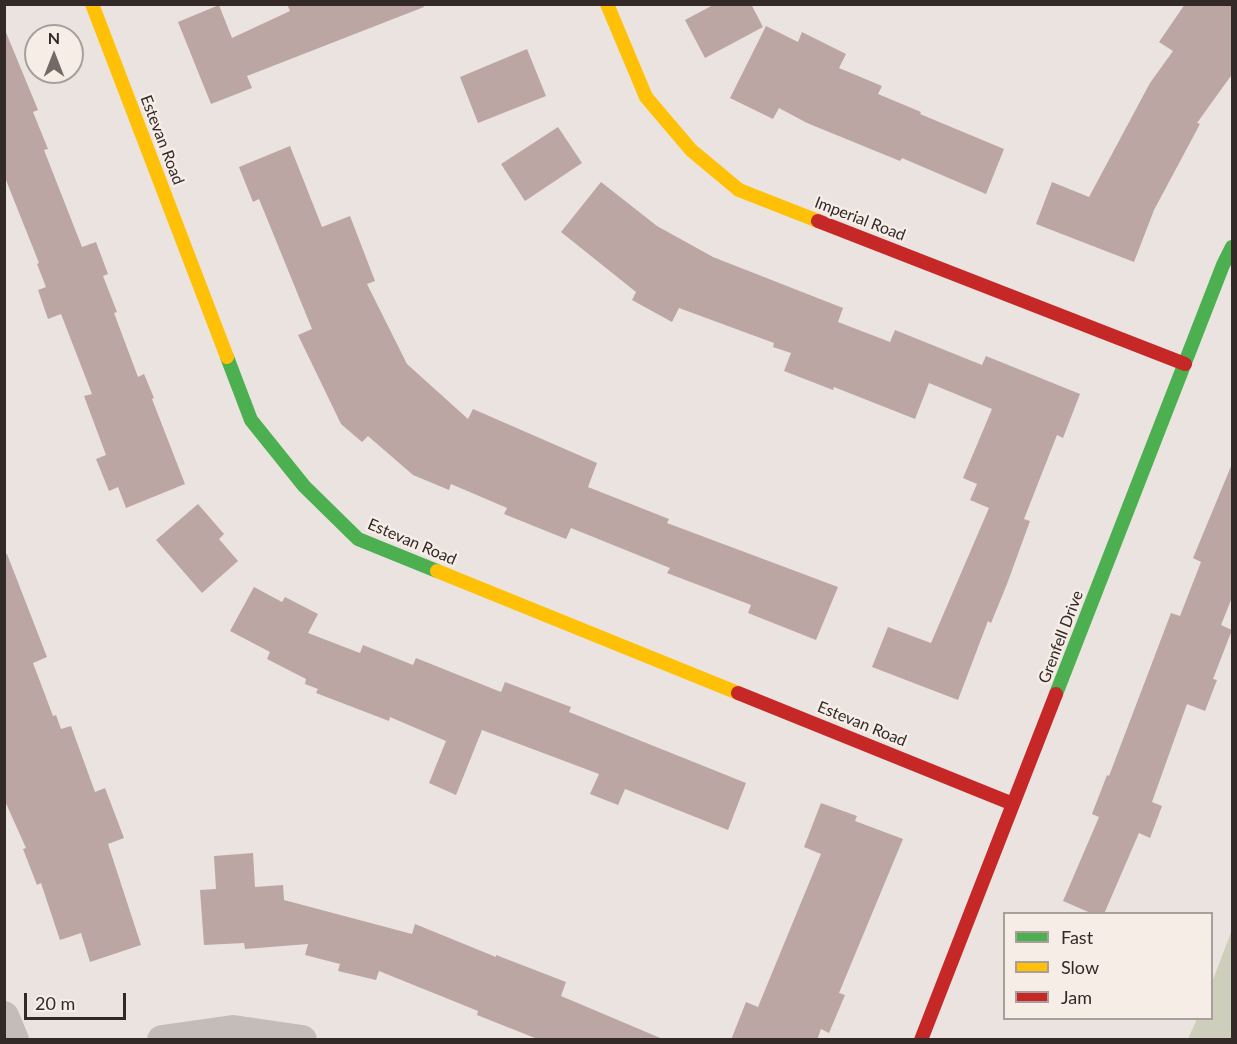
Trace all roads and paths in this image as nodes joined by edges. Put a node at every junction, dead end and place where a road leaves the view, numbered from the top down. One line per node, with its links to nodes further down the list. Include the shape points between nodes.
1 (92, 4): 5 (street, Estevan Road, via 251,420 304,486 357,539)
2 (608, 4): 4 (street, Imperial Road, via 646,97 691,150 740,190)
3 (1233, 247): 4 (street, Grenfell Drive)
4 (1185, 364): 5 (street, Grenfell Drive)
5 (1013, 804): 10 (street, Grenfell Drive)
6 (4, 1016): 7 (street)
7 (14, 1040)
8 (162, 1040): 9 (street, via 233,1030)
9 (302, 1040)
10 (921, 1040)

